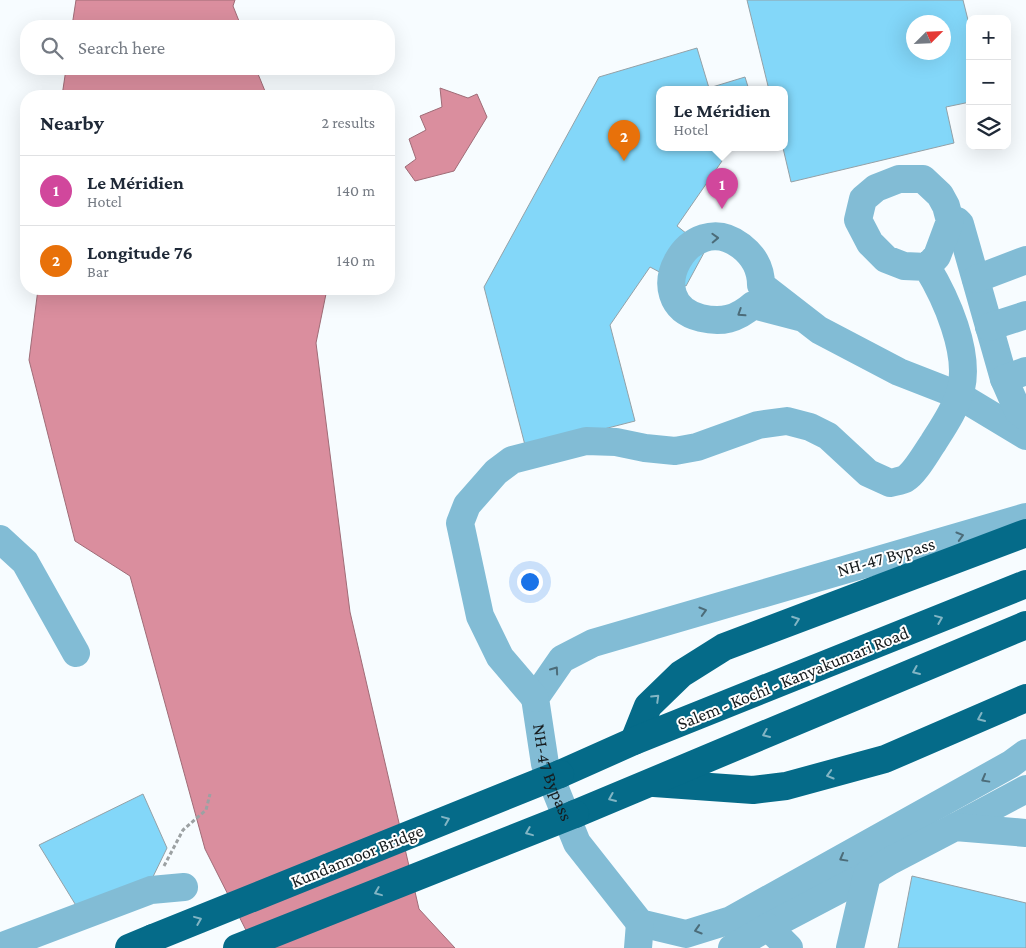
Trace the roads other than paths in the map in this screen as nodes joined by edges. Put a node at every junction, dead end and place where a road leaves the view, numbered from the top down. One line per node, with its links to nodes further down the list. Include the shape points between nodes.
1 (950, 221): 3 (street, via 937,256); 3 (street, via 940,195 923,178 899,179 876,188 863,199 858,220 870,242 886,259 904,266); 4 (street, via 960,224)
2 (1026, 260): 4 (street)
3 (927, 267): 9 (street, via 941,292 963,357)
4 (976, 279): 7 (street)
5 (1026, 315): 7 (street)
6 (802, 318): 6 (street, one-way to 6, via 753,304 733,319 696,317 675,300 671,275 684,250 695,241 716,236 726,238 747,251 759,268 761,285); 9 (street, via 899,372)
7 (989, 327): 8 (street)
8 (1015, 374): 10 (street, via 1018,411)
9 (958, 395): 11 (street); 18 (street, via 920,463 906,478 890,483 868,472 828,436 787,421 758,425 697,447 676,451 586,441 512,460 496,472 468,505 460,523 480,616 500,657)
10 (1026, 417)
11 (1026, 436)
12 (1026, 517): 18 (street, NH-47 Bypass, one-way to 12, via 562,659 593,643)
13 (1026, 533): 20 (highway, one-way to 13, via 648,706 681,674 724,646)
14 (0, 539): 17 (street, via 24,562)
15 (1026, 584): 20 (highway, Salem - Kochi - Kanyakumari Road, one-way to 15)
16 (1026, 626): 23 (highway, one-way to 23)
17 (76, 653)
18 (535, 698): 30 (street, NH-47 Bypass, via 545,764 576,843)
19 (1026, 698): 23 (highway, one-way to 23, via 885,759 786,786 753,790)
20 (634, 741): 22 (highway, Salem - Kochi - Kanyakumari Road)
21 (1026, 753): 30 (street, NH-47 Bypass, one-way to 30, via 732,920 686,934)
22 (560, 774): 31 (highway, Kundannoor Bridge, one-way to 22, bridge)
23 (650, 782): 33 (highway, one-way to 33, bridge)
24 (1026, 789): 25 (street)
25 (955, 827): 26 (street); 27 (street)
26 (1026, 834)
27 (867, 875): 29 (street); 36 (street)
28 (184, 887): 32 (street, via 151,890)
29 (768, 927): 34 (street); 35 (street)
30 (639, 935)
31 (141, 943)
32 (0, 947)
33 (237, 948)
34 (732, 948)
35 (789, 948)
36 (850, 948)

